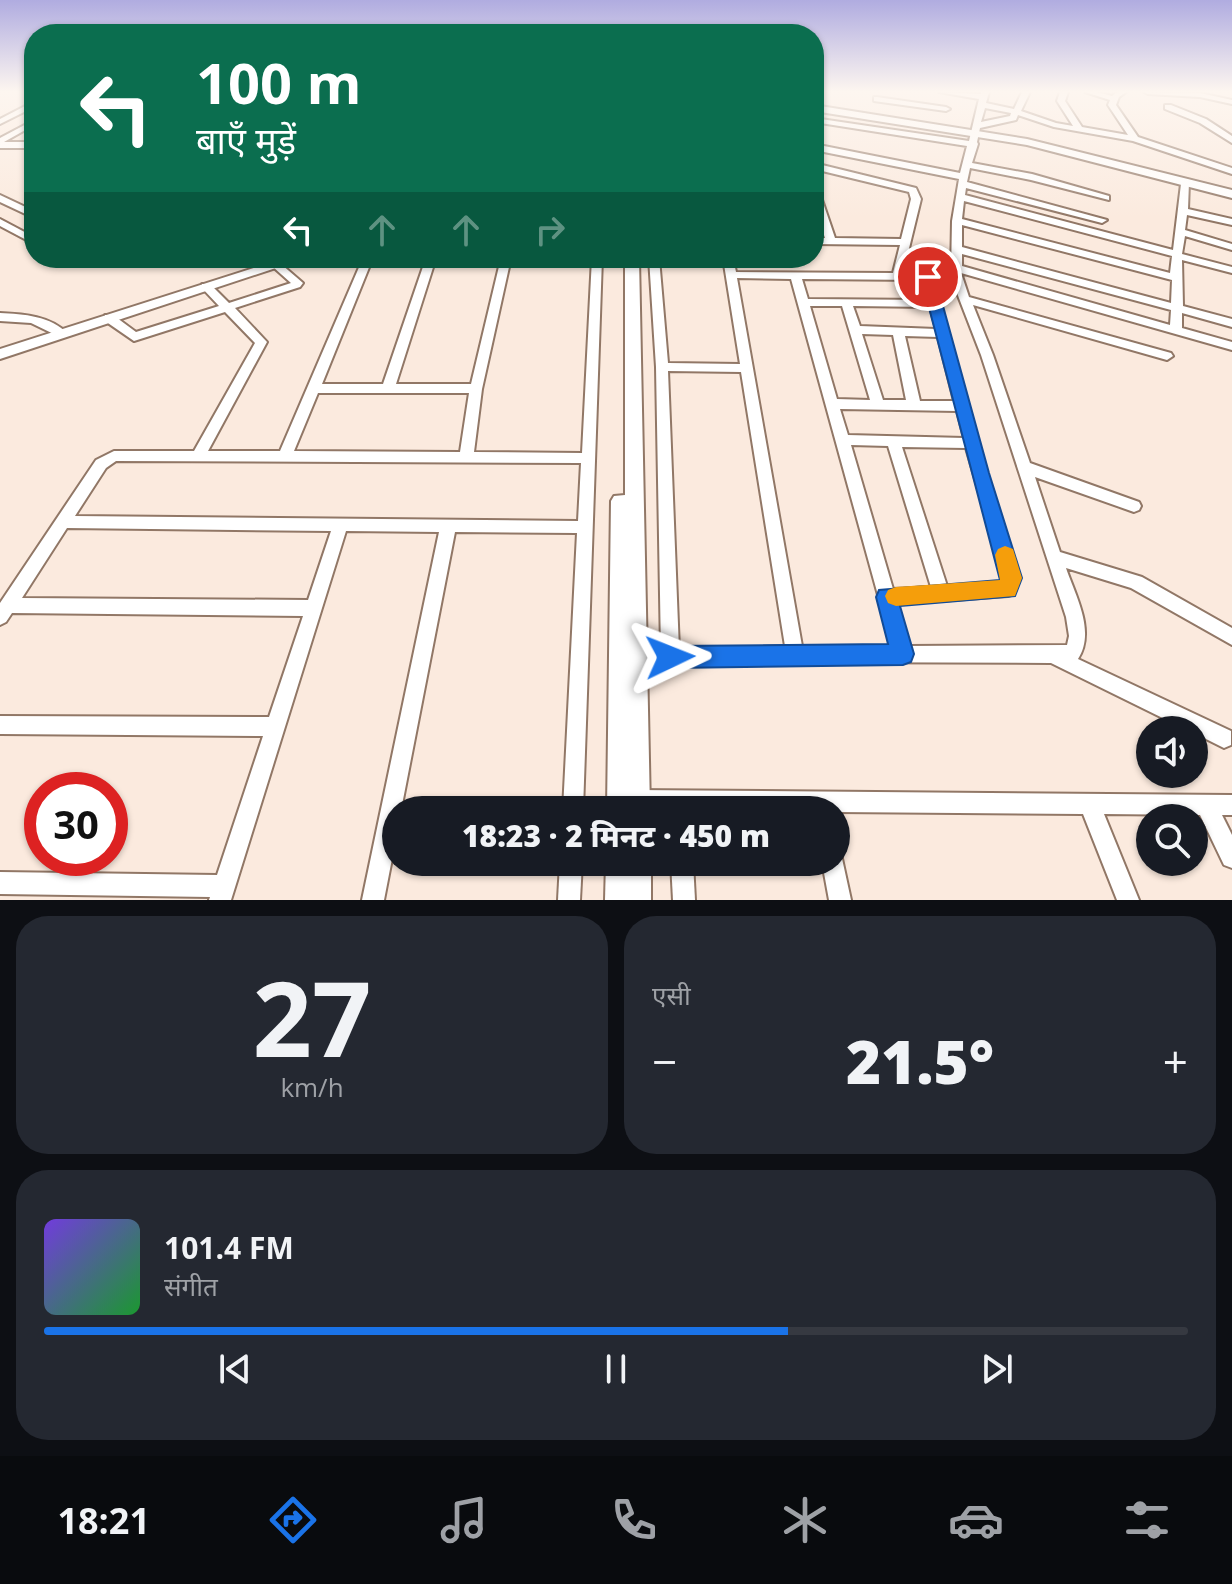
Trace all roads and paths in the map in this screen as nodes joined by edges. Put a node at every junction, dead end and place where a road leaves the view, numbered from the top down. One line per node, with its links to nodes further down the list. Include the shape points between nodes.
1 (907, 134): 8 (street)
2 (975, 134): 8 (street)
3 (995, 134): 20 (street)
4 (1107, 134): 6 (street)
5 (1132, 134): 6 (street)
6 (1135, 139): 14 (street)
7 (0, 143): 9 (street)
8 (974, 144): 15 (street)
9 (16, 145): 10 (street); 13 (street)
10 (24, 145)
11 (824, 149): 19 (street)
12 (1206, 153): 14 (street)
13 (0, 155)
14 (1208, 164): 17 (street)
15 (968, 165): 18 (street); 19 (street)
16 (824, 168): 41 (street, via 913,190 916,199)
17 (1232, 171)
18 (1032, 177): 24 (street); 25 (street)
19 (963, 180): 22 (street); 25 (street)
20 (1186, 184): 21 (street); 27 (street)
21 (1232, 194)
22 (960, 197): 28 (street); 31 (street)
23 (0, 198): 26 (street)
24 (1106, 198)
25 (1027, 200): 28 (street); 30 (street)
26 (24, 210)
27 (1183, 211): 33 (street); 35 (street)
28 (1025, 213): 37 (street)
29 (824, 220): 40 (street)
30 (1102, 220)
31 (957, 221): 43 (street); 45 (street)
32 (0, 222): 36 (street)
33 (1232, 222)
34 (24, 230): 36 (street)
35 (1180, 232): 42 (street); 44 (street)
36 (18, 233): 38 (street)
37 (1105, 235): 44 (street); 45 (street)
38 (24, 236)
39 (824, 241): 40 (street)
40 (831, 241): 41 (street)
41 (905, 242): 60 (street)
42 (1232, 247)
43 (956, 249): 57 (street); 68 (street)
44 (1177, 255): 56 (street); 62 (street)
45 (1099, 256): 62 (street)
46 (256, 268): 63 (street)
47 (279, 268): 69 (street, via 296,285)
48 (364, 268): 83 (street)
49 (428, 268): 84 (street)
50 (504, 268): 85 (street)
51 (597, 268): 96 (street)
52 (621, 268): 118 (street)
53 (632, 268): 113 (street)
54 (655, 268): 81 (street)
55 (730, 268): 58 (street)
56 (1232, 270)
57 (956, 273): 61 (street); 64 (street); 74 (street)
58 (731, 275): 59 (street); 82 (street)
59 (796, 277): 60 (street); 65 (street)
60 (897, 277): 61 (street)
61 (928, 277): 67 (street)
62 (1178, 278): 68 (street)
63 (206, 286): 69 (street); 71 (street)
64 (965, 299): 80 (street); 97 (street)
65 (804, 302): 66 (street); 86 (street)
66 (846, 302): 67 (street); 73 (street)
67 (933, 304): 76 (street)
68 (1176, 307): 72 (street); 74 (street)
69 (226, 309): 71 (street, via 134,337); 93 (street, via 260,345)
70 (0, 317): 77 (street, via 36,320)
71 (109, 318): 77 (street)
72 (1232, 323)
73 (854, 330): 75 (street); 87 (street)
74 (1176, 330): 78 (street)
75 (898, 332): 76 (street); 88 (street)
76 (941, 333): 89 (street)
77 (62, 334): 79 (street)
78 (1232, 346)
79 (0, 354)
80 (1167, 356)
81 (662, 367): 82 (street); 112 (street)
82 (747, 368): 109 (street)
83 (313, 388): 84 (street); 94 (street)
84 (388, 389): 85 (street)
85 (476, 389): 95 (street)
86 (832, 404): 87 (street); 90 (street)
87 (878, 404): 88 (street)
88 (914, 405): 89 (street)
89 (962, 406): 92 (street)
90 (842, 440): 91 (street); 105 (street)
91 (893, 441): 92 (street); 104 (street)
92 (972, 443): 104 (street, via 1010,585 998,591)
93 (198, 456): 94 (street); 99 (street, via 107,459)
94 (285, 456): 95 (street)
95 (466, 458): 96 (street)
96 (589, 458): 102 (street)
97 (1024, 467): 98 (street); 103 (street)
98 (1134, 506)
99 (63, 522): 100 (street); 107 (street)
100 (340, 526): 101 (street); 106 (street)
101 (448, 527): 102 (street); 134 (street)
102 (585, 527): 117 (street)
103 (1053, 557): 108 (street, via 1136,582); 111 (street, via 1079,643 1072,653)
104 (941, 594): 105 (street)
105 (886, 597): 110 (street)
106 (313, 608): 107 (street); 115 (street)
107 (4, 611)
108 (1232, 637)
109 (795, 654): 110 (street); 112 (street)
110 (903, 654): 111 (street)
111 (1051, 655): 116 (street)
112 (670, 657): 113 (street)
113 (634, 660): 119 (street)
114 (0, 725): 115 (street)
115 (276, 727): 133 (street)
116 (1224, 738)
117 (574, 796)
118 (628, 796)
119 (628, 796)
120 (1089, 803): 121 (street); 124 (street); 140 (street)
121 (1205, 804)
122 (1208, 804): 123 (street)
123 (1232, 805)
124 (850, 806)
125 (1208, 810): 126 (street)
126 (1232, 857)
127 (570, 876): 135 (street)
128 (620, 876): 136 (street)
129 (637, 876): 137 (street)
130 (683, 876): 138 (street)
131 (836, 876): 139 (street)
132 (0, 883): 133 (street)
133 (222, 893)
134 (373, 900)
135 (569, 900)
136 (619, 900)
137 (637, 900)
138 (684, 900)
139 (840, 900)
140 (1128, 900)

